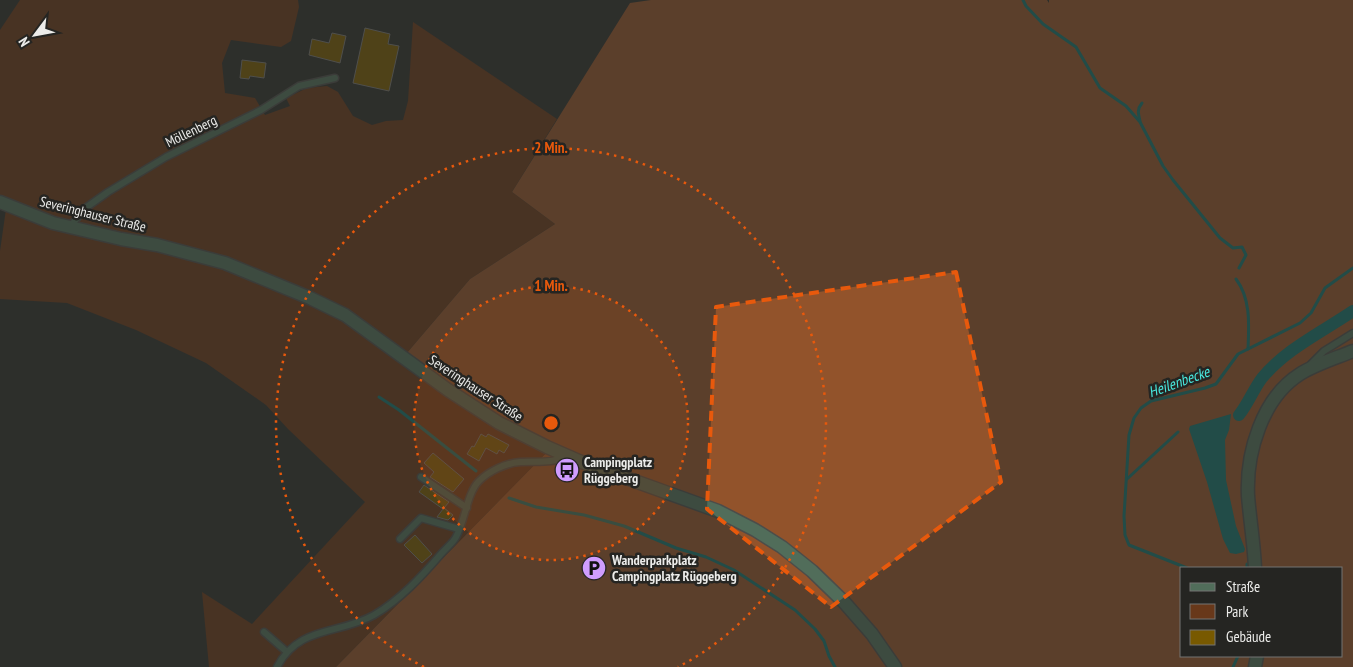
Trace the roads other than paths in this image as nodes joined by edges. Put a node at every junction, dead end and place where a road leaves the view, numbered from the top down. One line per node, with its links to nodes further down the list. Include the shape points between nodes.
1 (335, 78): 3 (lane, Möllenberg, via 299,86 261,110 166,157 84,209)
2 (0, 202): 3 (street, Severinghauser Straße)
3 (70, 227): 7 (street, Severinghauser Straße, via 225,263 310,298 345,315 499,423)
4 (1353, 333): 6 (lane, via 1324,351)
5 (1353, 351): 6 (street)
6 (1301, 373): 12 (street, via 1288,383 1263,417 1251,458 1248,495)
7 (568, 456): 9 (lane, via 546,462 507,464 499,468 480,481); 16 (street, Severinghauser Straße, via 718,511 756,530 812,571 844,602)
8 (421, 477): 9 (lane)
9 (467, 508): 10 (lane)
10 (459, 529): 11 (lane, via 420,518); 14 (lane, via 455,540 394,601 364,620 299,641)
11 (400, 539)
12 (1255, 567)
13 (264, 632): 14 (lane)
14 (287, 652): 15 (lane)
15 (277, 667)
16 (895, 667)

